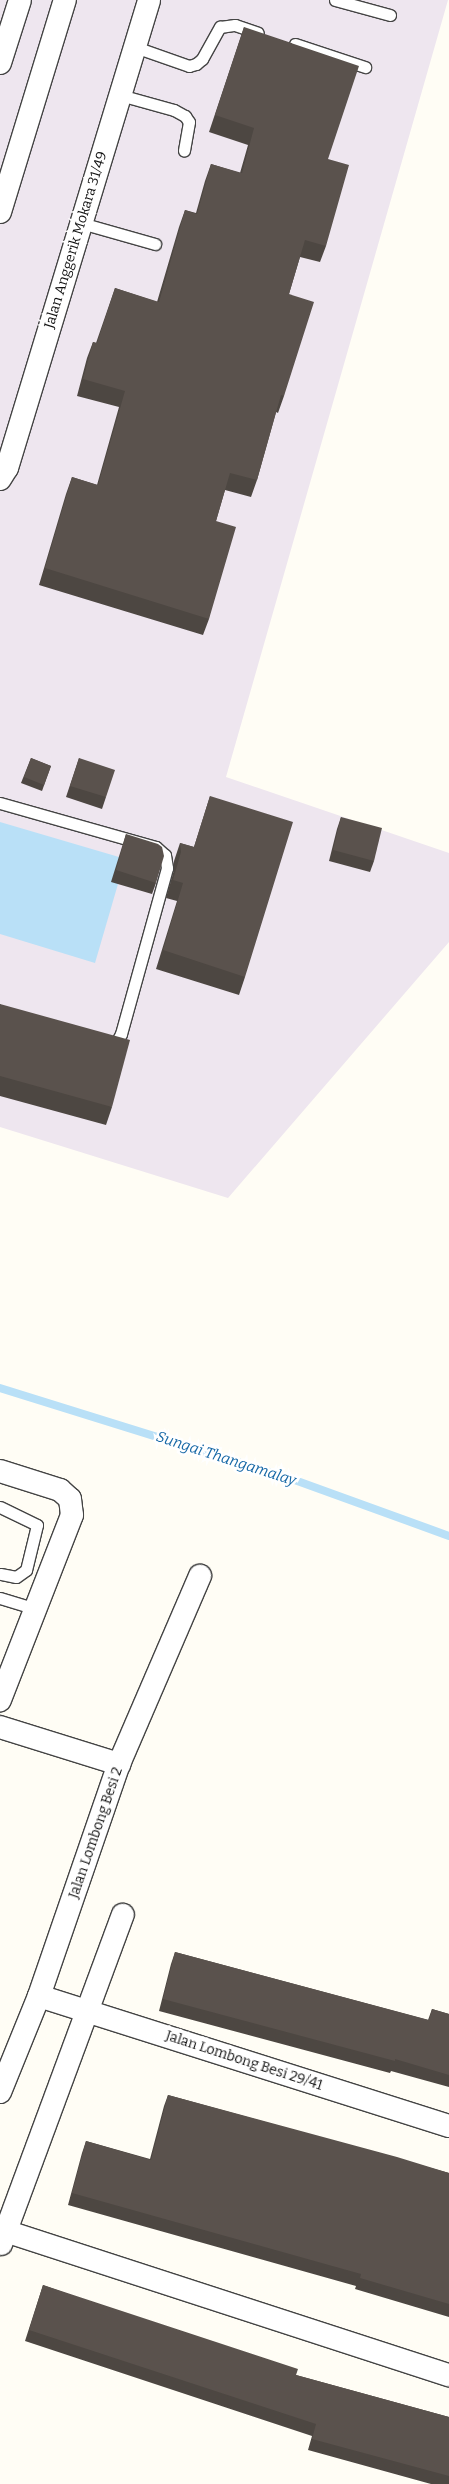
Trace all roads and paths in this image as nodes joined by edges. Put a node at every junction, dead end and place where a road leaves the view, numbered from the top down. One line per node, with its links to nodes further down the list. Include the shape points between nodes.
1 (20, 0): 7 (street)
2 (65, 0): 11 (street)
3 (149, 0): 6 (street, Jalan Anggerik Mokara 31/49)
4 (335, 0): 5 (lane)
5 (390, 15)
6 (135, 48): 8 (lane, via 189,66 202,58 220,27 235,25); 9 (street, Jalan Anggerik Mokara 31/49)
7 (0, 63)
8 (365, 67)
9 (120, 95): 10 (lane, via 185,116 189,122); 12 (street, Jalan Anggerik Mokara 31/49)
10 (184, 151)
11 (0, 212)
12 (81, 223): 13 (lane); 14 (street, Jalan Anggerik Mokara 31/49, via 7,468)
13 (155, 244)
14 (0, 479)
15 (0, 804): 16 (lane, via 156,847 165,855 167,868 121,1034 116,1043 105,1046)
16 (95, 1043)
17 (0, 1471): 22 (street, via 60,1490 70,1499 72,1515)
18 (0, 1507): 19 (lane, via 37,1526 26,1570 16,1577)
19 (0, 1574)
20 (200, 1576): 25 (street, Jalan Lombong Besi 2)
21 (0, 1598): 22 (lane)
22 (35, 1609): 23 (street)
23 (0, 1700)
24 (0, 1727): 25 (street)
25 (119, 1764): 27 (street, Jalan Lombong Besi 2)
26 (123, 1914): 28 (street)
27 (39, 1996): 28 (street, Jalan Lombong Besi 29/41); 29 (street, Jalan Lombong Besi 2)
28 (87, 2011): 30 (street, Jalan Lombong Besi 29/41); 31 (street)
29 (0, 2092)
30 (449, 2126)
31 (3, 2238): 32 (street)
32 (449, 2375)

